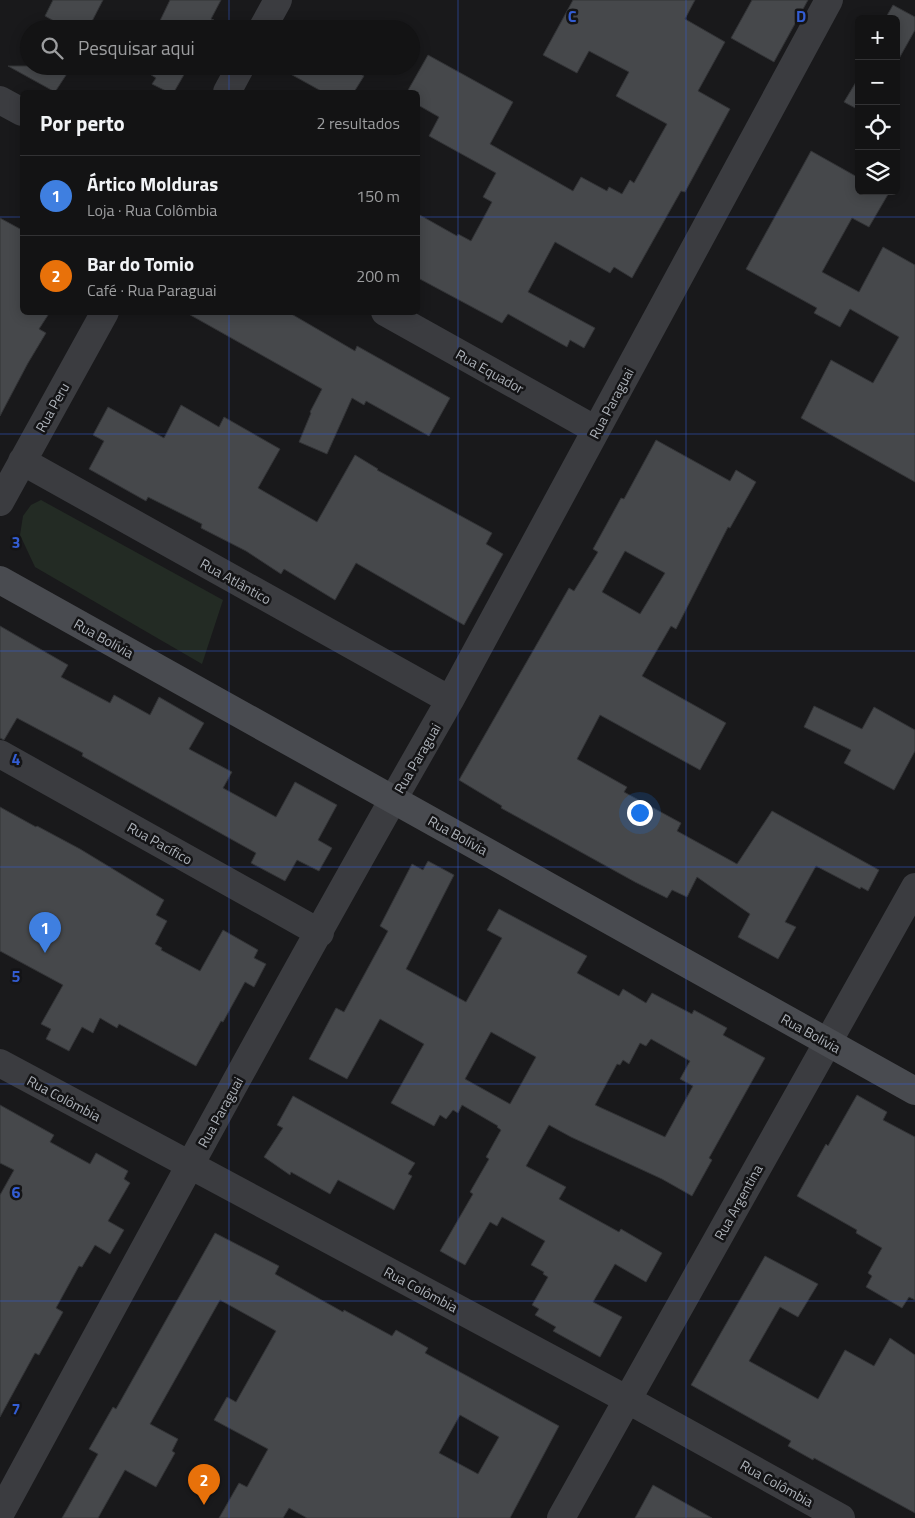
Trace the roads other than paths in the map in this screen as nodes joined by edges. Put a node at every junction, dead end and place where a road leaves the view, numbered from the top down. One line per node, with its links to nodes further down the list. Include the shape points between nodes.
1 (278, 0): 3 (street)
2 (829, 0): 10 (street, Rua Paraguai)
3 (267, 20)
4 (236, 75): 5 (street)
5 (227, 90)
6 (0, 100): 7 (street)
7 (20, 111)
8 (103, 315): 11 (street, Rua Peru)
9 (390, 315): 10 (street, Rua Equador)
10 (596, 430): 14 (street, Rua Paraguai)
11 (22, 461): 12 (street, Rua Peru); 14 (street, Rua Atlântico)
12 (0, 502)
13 (0, 580): 16 (street, Rua Bolívia)
14 (450, 700): 16 (street, Rua Paraguai)
15 (0, 754): 18 (street, Rua Pacífico)
16 (394, 799): 18 (street, Rua Paraguai); 19 (street, Rua Bolívia)
17 (915, 887): 19 (street, Rua Argentina)
18 (320, 933): 22 (street, Rua Paraguai)
19 (827, 1042): 21 (street, Rua Bolívia); 23 (street, Rua Argentina)
20 (0, 1063): 22 (street, Rua Colômbia)
21 (915, 1091)
22 (190, 1166): 23 (street, Rua Colômbia); 24 (street, Rua Paraguai)
23 (628, 1400): 25 (street, Rua Argentina); 26 (street, Rua Colômbia)
24 (0, 1514)
25 (561, 1518)
26 (841, 1518)

